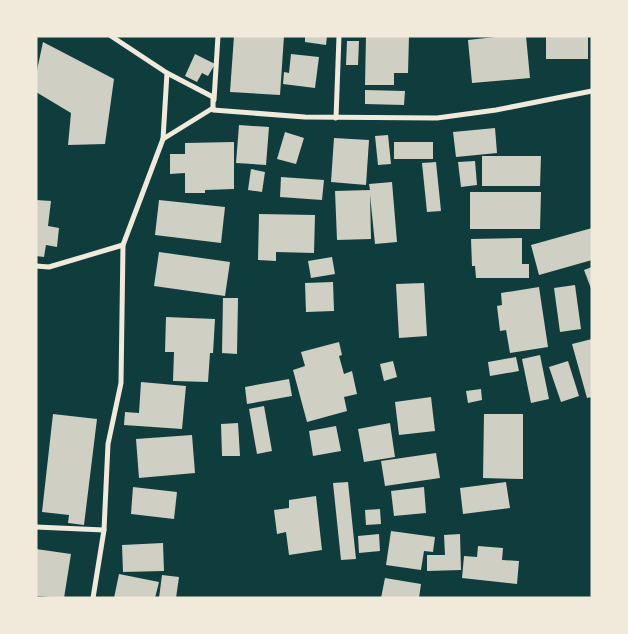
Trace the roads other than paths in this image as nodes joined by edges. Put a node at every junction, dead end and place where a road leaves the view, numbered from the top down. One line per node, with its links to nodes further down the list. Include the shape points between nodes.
1 (111, 36): 4 (street)
2 (218, 36): 6 (street)
3 (339, 36): 7 (street)
4 (167, 73): 6 (street, via 213,97); 8 (street)
5 (592, 91): 7 (street, via 437,118)
6 (213, 110): 7 (street); 8 (street)
7 (336, 118)
8 (163, 138): 9 (street)
9 (123, 245): 10 (street, via 49,267); 12 (street, via 121,383 108,444)
10 (36, 266)
11 (36, 527): 12 (street)
12 (104, 530): 13 (street)
13 (93, 598)

